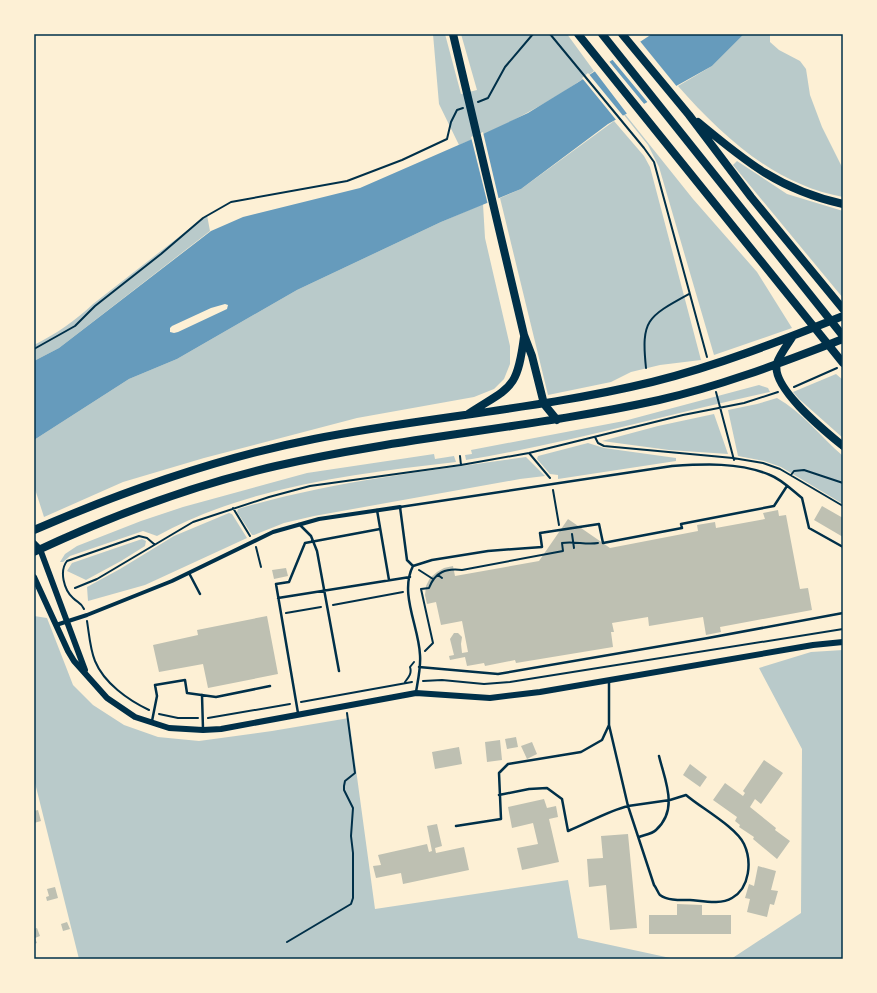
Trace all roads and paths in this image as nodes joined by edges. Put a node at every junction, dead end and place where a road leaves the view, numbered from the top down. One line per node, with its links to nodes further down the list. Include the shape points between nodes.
1 (453, 34): 15 (highway)
2 (532, 34): 7 (path, via 505,67 488,98)
3 (550, 34): 11 (path, via 654,162)
4 (578, 34): 21 (highway)
5 (602, 34): 17 (highway)
6 (622, 34): 9 (highway)
7 (475, 103)
8 (469, 105): 19 (path, via 457,110 447,139 402,160 347,181 231,202 203,218 96,306 76,326)
9 (689, 115): 10 (highway, via 746,162 772,178 806,194); 12 (highway, via 747,192)
10 (843, 204)
11 (689, 294): 14 (path); 22 (path, via 652,317 645,330)
12 (843, 310)
13 (843, 316): 16 (highway)
14 (699, 325)
15 (524, 335): 25 (highway); 26 (highway, via 519,369 511,386)
16 (793, 336): 20 (highway); 25 (highway, via 653,382)
17 (843, 336)
18 (843, 340): 20 (highway)
19 (34, 349)
20 (777, 364): 23 (highway); 27 (highway, via 661,399)
21 (843, 364): 24 (path)
22 (646, 368)
23 (781, 387): 24 (highway); 29 (path, via 744,403)
24 (789, 393): 30 (highway)
25 (544, 404): 26 (highway); 27 (highway)
26 (466, 415): 43 (highway, via 316,438 264,450 177,475)
27 (557, 420): 51 (highway, via 276,466 132,510)
28 (725, 426): 32 (path)
29 (595, 436): 32 (path, via 598,443 604,446); 33 (path, via 529,453)
30 (843, 446)
31 (460, 456): 33 (path)
32 (733, 458): 34 (path, via 763,463)
33 (461, 466): 48 (path, via 310,486 193,522)
34 (791, 475): 35 (path, via 794,471 804,470); 37 (path)
35 (843, 483)
36 (787, 486): 38 (lane, via 770,475 741,467 672,466); 47 (lane, via 774,506 681,524 682,528); 49 (lane, via 802,498 809,528)
37 (843, 506)
38 (400, 507): 39 (street); 53 (lane, via 407,560)
39 (377, 510): 40 (street); 42 (lane)
40 (299, 524): 44 (lane, via 311,536); 55 (street, via 273,532)
41 (571, 528): 45 (path); 47 (lane, via 599,524); 53 (lane, via 540,533 542,547 432,560)
42 (380, 529): 44 (lane); 61 (lane)
43 (34, 530)
44 (313, 542): 64 (lane); 67 (lane, via 305,543 289,582 276,584)
45 (573, 542): 47 (path); 50 (path); 56 (path, via 562,543 563,551 462,570 451,569)
46 (34, 543): 51 (street)
47 (602, 543)
48 (154, 544): 52 (path, via 139,536 70,560); 62 (path, via 97,579)
49 (843, 547)
50 (574, 548)
51 (37, 550): 71 (street)
52 (64, 566)
53 (413, 566): 58 (lane)
54 (422, 571): 60 (path)
55 (188, 573): 66 (lane); 71 (street)
56 (438, 575): 59 (path); 60 (path)
57 (34, 577): 72 (street)
58 (410, 577): 61 (lane); 65 (lane)
59 (442, 578)
60 (434, 579): 63 (path, via 429,588)
61 (389, 580): 64 (lane)
62 (75, 588)
63 (421, 590): 65 (path); 74 (path, via 432,643)
64 (324, 591): 67 (lane); 68 (lane)
65 (409, 591): 68 (path); 74 (lane)
66 (200, 594)
67 (278, 598): 70 (lane)
68 (327, 606): 70 (path); 76 (lane)
69 (843, 613): 75 (lane, via 498,674)
70 (281, 614): 86 (lane)
71 (68, 621): 72 (street); 77 (street)
72 (56, 625): 77 (street, via 74,661)
73 (843, 642): 78 (street)
74 (420, 655): 75 (lane); 79 (path, via 410,666 411,671)
75 (419, 667): 81 (lane)
76 (339, 671)
77 (87, 674): 87 (street, via 106,698 119,708)
78 (609, 679): 81 (street, via 490,698); 88 (lane)
79 (404, 683)
80 (270, 686): 83 (lane, via 216,697)
81 (416, 693): 86 (street)
82 (346, 694): 84 (path)
83 (202, 696): 87 (lane, via 187,693 185,680 155,685 157,696); 89 (lane)
84 (346, 700)
85 (347, 712): 96 (path, via 355,773 344,786 353,808 353,898 351,904)
86 (298, 713): 89 (street)
87 (151, 724): 89 (street, via 185,730)
88 (609, 725): 91 (lane, via 602,740 581,752 508,764 499,773); 93 (lane)
89 (203, 730)
90 (659, 756): 92 (lane)
91 (500, 795): 93 (lane, via 548,788 562,799 568,832 614,809); 94 (lane, via 500,819)
92 (670, 800): 93 (lane); 95 (lane, via 668,815 656,831); 95 (lane, via 686,795 724,823 744,843 749,863 746,884 732,898 718,902 674,900 660,895 654,885)
93 (628, 806): 95 (lane)
94 (456, 826)
95 (639, 837)
96 (287, 942)

